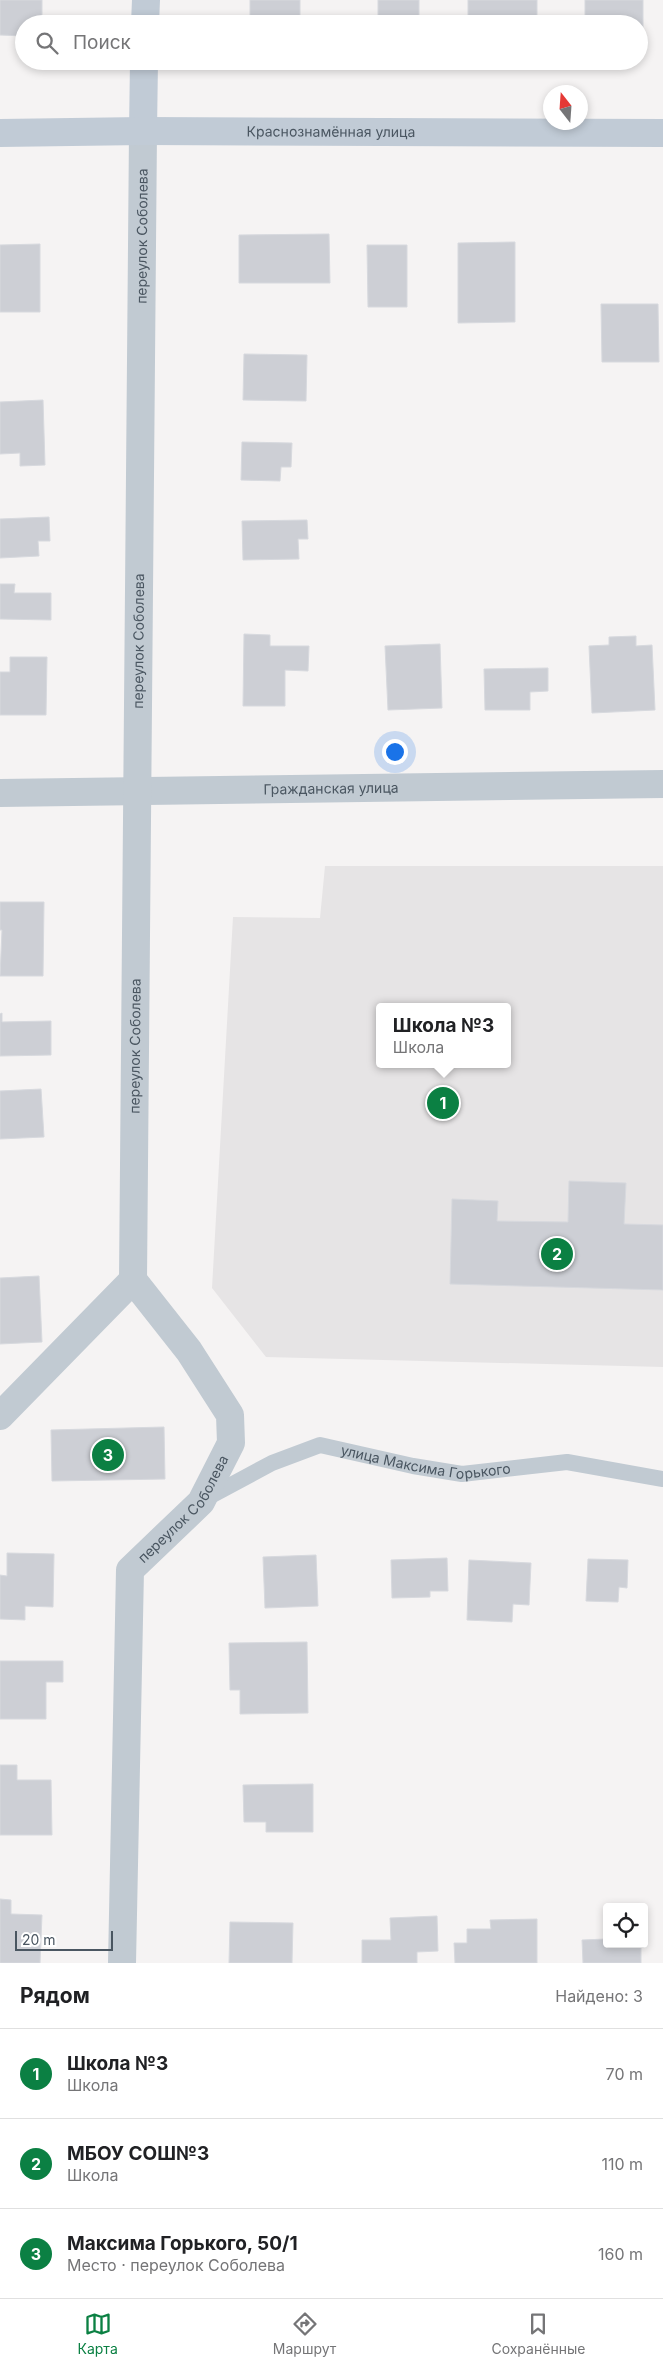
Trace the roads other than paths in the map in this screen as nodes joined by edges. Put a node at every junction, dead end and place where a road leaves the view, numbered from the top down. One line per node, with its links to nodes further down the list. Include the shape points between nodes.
1 (146, 0): 2 (main road)
2 (145, 15)
3 (144, 70): 4 (main road, переулок Соболева)
4 (143, 132): 5 (main road, Краснознамённая улица); 6 (main road, Краснознамённая улица); 8 (street, переулок Соболева)
5 (0, 133)
6 (663, 133)
7 (663, 784): 8 (street, Гражданская улица)
8 (136, 791): 9 (street, Гражданская улица); 10 (street, переулок Соболева)
9 (0, 793)
10 (133, 1280): 11 (street); 13 (street, переулок Соболева, via 189,1350 230,1415 231,1443)
11 (0, 1416)
12 (663, 1479): 13 (lane, улица Максима Горького, via 567,1462 462,1474 320,1445 272,1463)
13 (201, 1502): 14 (street, переулок Соболева, via 130,1570)
14 (122, 1963)

